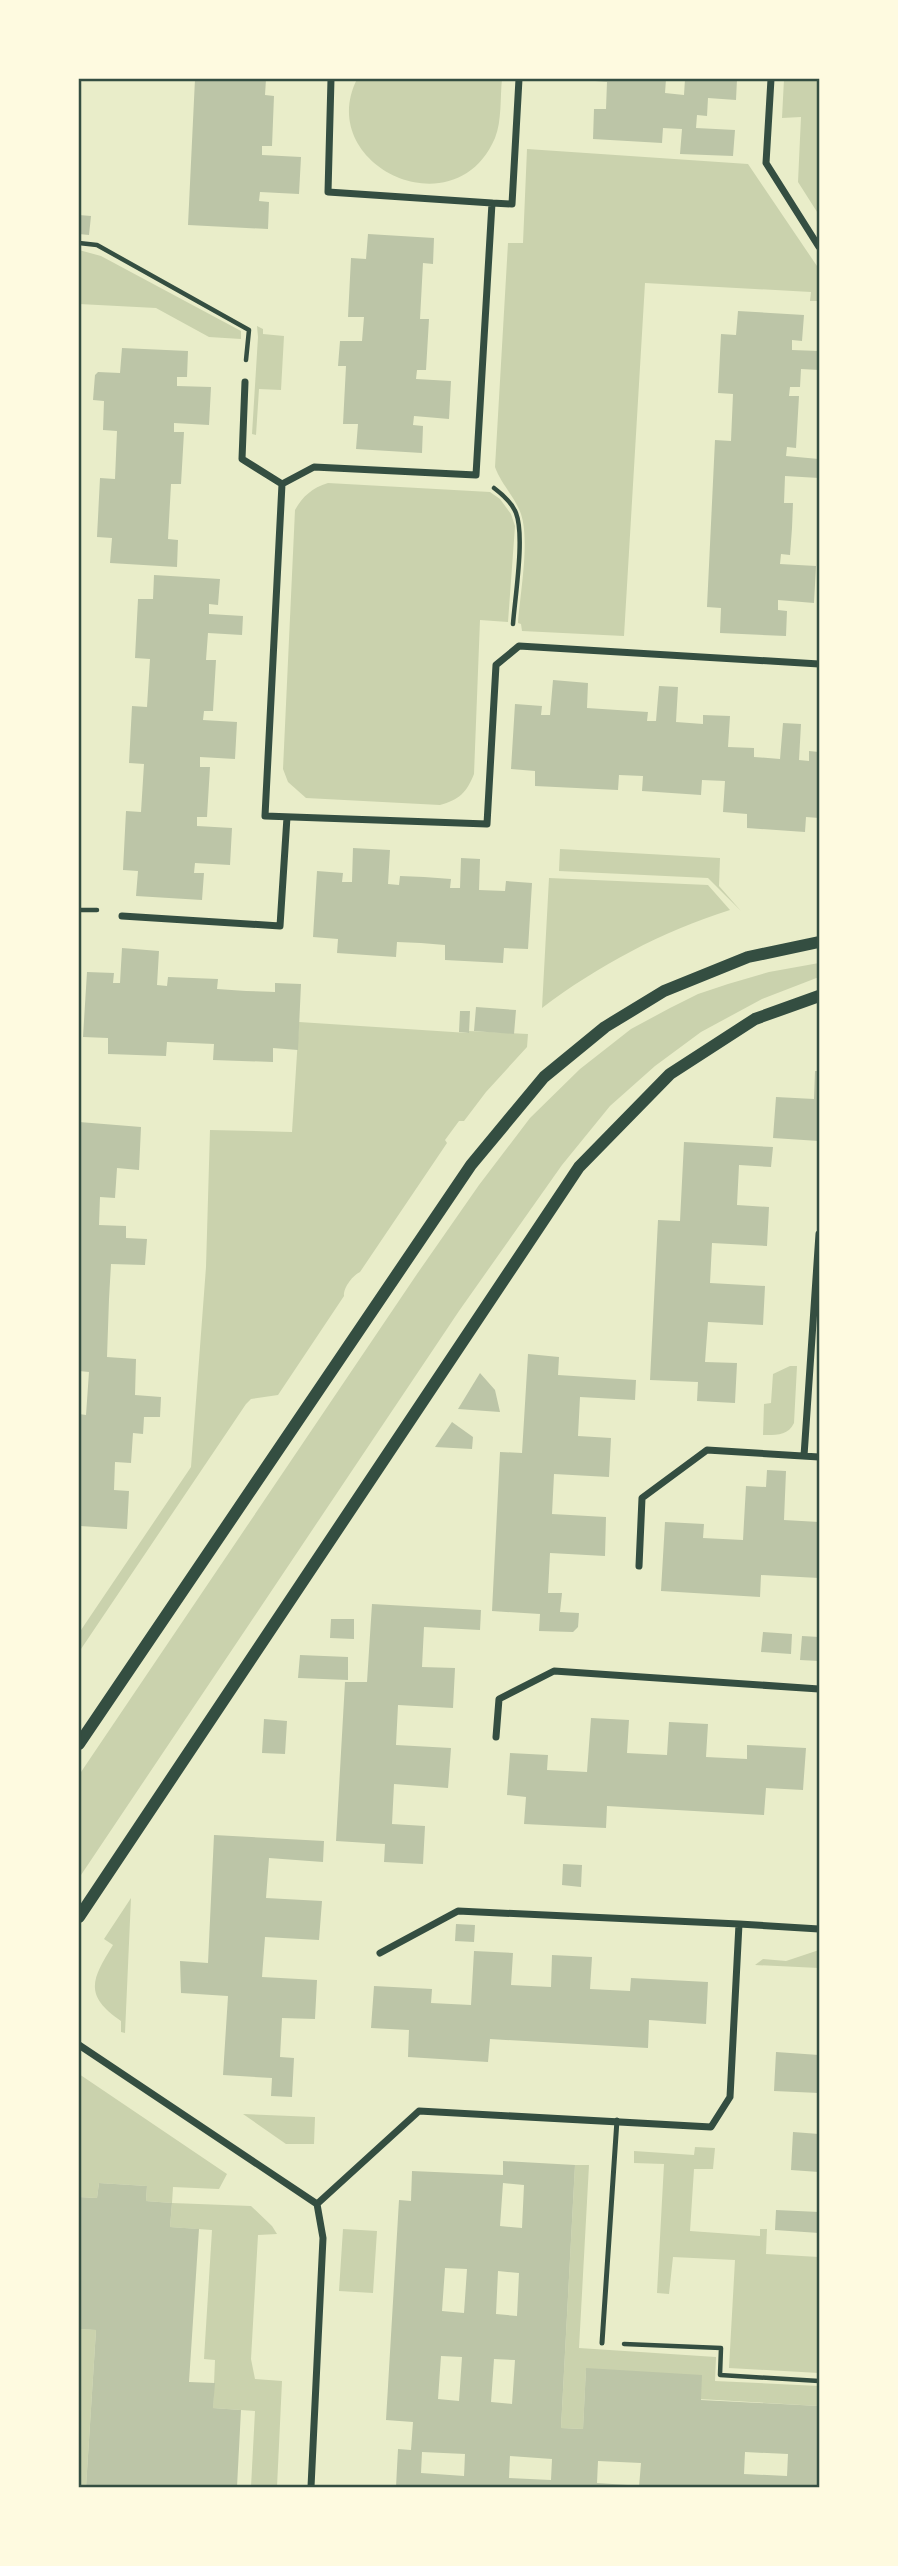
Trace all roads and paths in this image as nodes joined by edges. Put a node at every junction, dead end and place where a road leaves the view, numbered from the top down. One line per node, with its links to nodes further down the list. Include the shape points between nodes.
1 (331, 79): 4 (street, via 328,192)
2 (519, 79): 4 (street, via 512,204)
3 (771, 79): 6 (street, via 766,163)
4 (492, 203): 8 (street)
5 (79, 243): 7 (path, via 97,245 248,330)
6 (819, 247)
7 (244, 382): 9 (street, via 242,459)
8 (476, 475): 9 (street, via 314,467); 10 (path, via 502,494 516,512 519,537 513,627)
9 (282, 484): 12 (street, via 265,816)
10 (519, 646): 11 (street); 12 (street, via 496,664 487,824)
11 (819, 664)
12 (287, 817): 13 (street, via 280,926)
13 (122, 916)
14 (819, 942): 22 (street, via 748,957 664,991 605,1027 544,1077 471,1165)
15 (819, 996): 23 (street, via 755,1019 670,1074 579,1167)
16 (819, 1234): 17 (street)
17 (804, 1456): 18 (street); 19 (street, via 707,1450 642,1498)
18 (819, 1457)
19 (639, 1566)
20 (819, 1689): 21 (street, via 554,1671 499,1699)
21 (496, 1737)
22 (79, 1744)
23 (79, 1917)
24 (739, 1924): 25 (street); 26 (street, via 458,1911); 28 (street, via 730,2098 711,2127)
25 (819, 1928)
26 (380, 1953)
27 (79, 2045): 29 (street)
28 (617, 2120): 29 (street, via 419,2112); 30 (lane)
29 (317, 2204): 32 (street, via 323,2238)
30 (602, 2343): 31 (path, via 721,2348 720,2375)
31 (819, 2381)
32 (311, 2487)

